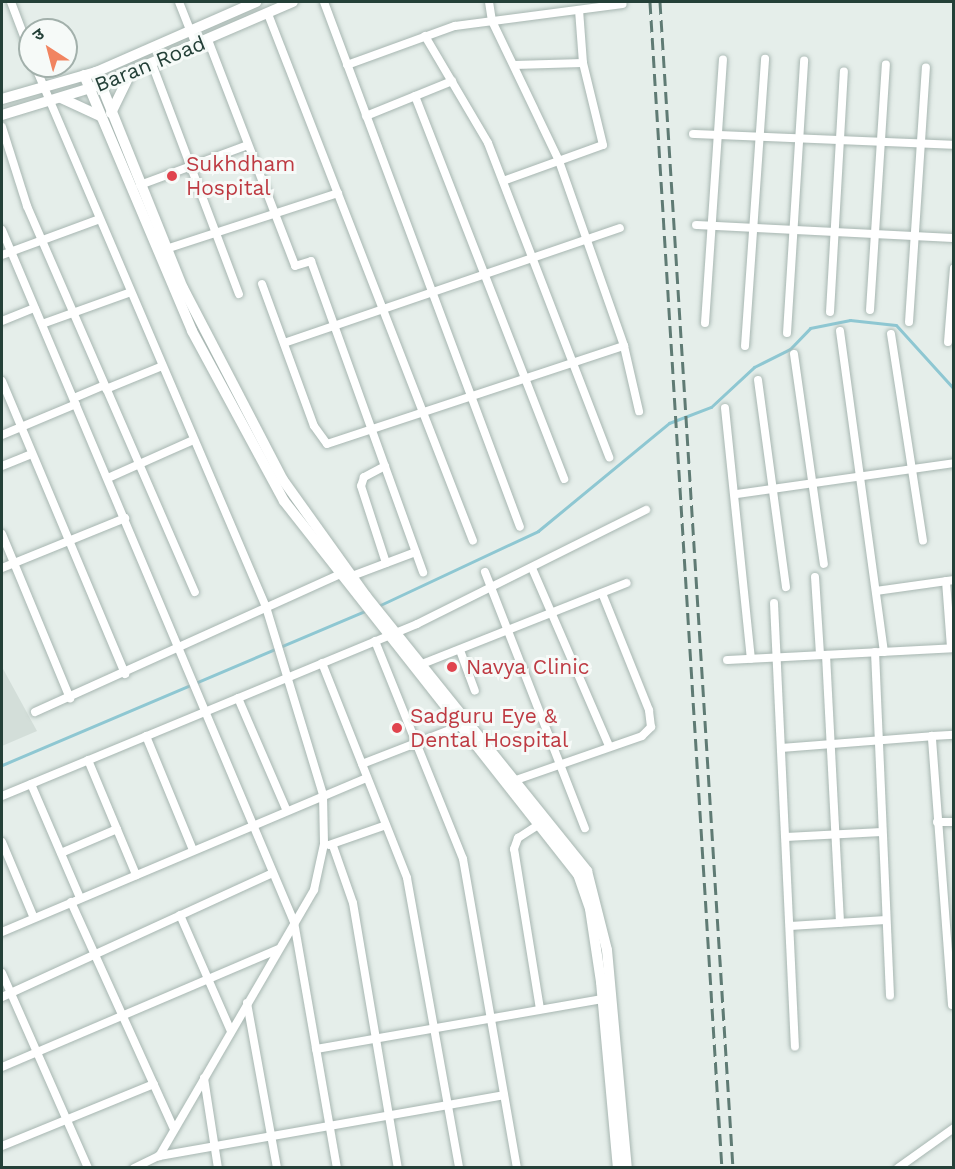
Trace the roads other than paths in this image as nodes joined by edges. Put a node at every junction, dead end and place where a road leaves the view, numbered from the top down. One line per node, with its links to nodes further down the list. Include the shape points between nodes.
1 (11, 2): 10 (street)
2 (179, 2): 12 (street)
3 (254, 2): 9 (street); 12 (street, Baran Road)
4 (293, 2): 9 (street, Baran Road)
5 (324, 2): 21 (street)
6 (489, 2): 11 (street)
7 (623, 4): 8 (street)
8 (579, 10): 11 (street); 19 (street)
9 (264, 16): 14 (street, Baran Road); 55 (street)
10 (18, 20)
11 (492, 21): 13 (street); 22 (street)
12 (190, 30): 15 (street); 26 (street, Baran Road)
13 (426, 36): 21 (street); 30 (street)
14 (208, 40): 15 (street, Baran Road); 49 (street)
15 (196, 45): 20 (street, Baran Road)
16 (765, 59): 44 (street)
17 (723, 60): 43 (street)
18 (804, 62): 45 (street)
19 (583, 63): 22 (street); 51 (street, via 603,145)
20 (152, 64): 27 (street, Baran Road); 52 (street)
21 (347, 65): 40 (street)
22 (514, 65): 51 (street)
23 (886, 65): 47 (street)
24 (926, 68): 48 (street)
25 (844, 71): 46 (street)
26 (96, 72): 28 (street, Baran Road); 31 (street)
27 (131, 72): 31 (street, Baran Road); 39 (street)
28 (84, 75): 32 (street, Baran Road); 33 (street)
29 (40, 78): 32 (street)
30 (452, 81): 34 (street); 53 (street)
31 (100, 85): 33 (street, Baran Road); 39 (street)
32 (43, 87): 36 (street, Baran Road); 37 (street)
33 (89, 89): 35 (street, Baran Road); 39 (street)
34 (415, 96): 40 (street); 76 (street)
35 (61, 98): 37 (street, Baran Road); 39 (street)
36 (2, 99)
37 (48, 102): 38 (street, Baran Road); 57 (street)
38 (2, 115)
39 (106, 115): 54 (street); 142 (street, via 221,387 284,501)
40 (366, 116): 78 (street)
41 (2, 127): 69 (street)
42 (693, 134): 43 (street)
43 (718, 135): 44 (street); 59 (street)
44 (760, 137): 45 (street); 61 (street)
45 (800, 138): 46 (street); 63 (street)
46 (840, 140): 47 (street); 65 (street)
47 (881, 142): 48 (street); 66 (street)
48 (921, 144): 50 (street); 67 (street)
49 (248, 145): 52 (street); 56 (street)
50 (954, 145)
51 (559, 161): 53 (street); 70 (street)
52 (190, 167): 54 (street); 62 (street)
53 (503, 181): 74 (street)
54 (140, 185): 71 (street)
55 (338, 193): 56 (street); 82 (street)
56 (276, 217): 62 (street); 90 (street, via 295,266 310,261)
57 (97, 220): 69 (street); 79 (street)
58 (696, 225): 59 (street)
59 (712, 226): 61 (street); 88 (street)
60 (620, 228): 70 (street)
61 (753, 228): 63 (street); 97 (street)
62 (216, 229): 71 (street); 80 (street)
63 (794, 230): 65 (street); 92 (street)
64 (2, 231): 72 (street)
65 (834, 232): 66 (street); 85 (street)
66 (875, 234): 67 (street); 83 (street)
67 (915, 236): 68 (street); 87 (street)
68 (954, 238)
69 (41, 239): 72 (street); 84 (street)
70 (584, 241): 74 (street); 96 (street)
71 (166, 249): 143 (street, via 259,440)
72 (10, 251): 73 (street); 81 (street)
73 (2, 255)
74 (533, 258): 76 (street); 99 (street)
75 (954, 268): 94 (street)
76 (485, 274): 78 (street); 101 (street)
77 (262, 284): 95 (street)
78 (433, 292): 82 (street); 105 (street)
79 (128, 293): 84 (street); 100 (street)
80 (239, 294)
81 (35, 308): 86 (street); 89 (street)
82 (383, 309): 90 (street); 108 (street)
83 (870, 310)
84 (73, 312): 89 (street); 104 (street)
85 (830, 312)
86 (2, 321)
87 (909, 322)
88 (705, 323)
89 (42, 324): 106 (street)
90 (334, 326): 95 (street); 111 (street)
91 (840, 332): 121 (street)
92 (787, 333)
93 (891, 334): 120 (street)
94 (948, 342)
95 (284, 343): 111 (street, via 314,426 327,444)
96 (624, 346): 99 (street); 109 (street)
97 (745, 346)
98 (794, 354): 124 (street)
99 (574, 361): 101 (street); 115 (street)
100 (160, 367): 104 (street); 113 (street)
101 (522, 376): 105 (street); 123 (street)
102 (758, 380): 125 (street)
103 (2, 381): 110 (street)
104 (105, 387): 106 (street); 117 (street)
105 (471, 393): 108 (street); 129 (street)
106 (75, 401): 110 (street); 122 (street)
107 (725, 408): 126 (street)
108 (421, 410): 111 (street); 133 (street)
109 (639, 411)
110 (21, 427): 112 (street); 114 (street)
111 (371, 428): 119 (street)
112 (2, 435)
113 (191, 441): 117 (street); 154 (street)
114 (32, 454): 118 (street); 131 (street)
115 (609, 457)
116 (954, 463): 120 (street)
117 (138, 464): 122 (street); 150 (street)
118 (2, 466)
119 (385, 466): 134 (street); 135 (street, via 364,477 361,486)
120 (911, 470): 121 (street); 132 (street)
121 (861, 476): 124 (street); 149 (street)
122 (108, 478): 128 (street)
123 (564, 478)
124 (813, 483): 125 (street); 137 (street)
125 (774, 489): 126 (street); 147 (street)
126 (737, 494): 166 (street)
127 (646, 510): 139 (street)
128 (125, 518): 131 (street); 160 (street)
129 (520, 527)
130 (2, 534): 136 (street)
131 (69, 541): 136 (street); 170 (street)
132 (923, 541)
133 (473, 542)
134 (416, 552): 135 (street); 140 (street)
135 (386, 563): 143 (street)
136 (14, 564): 138 (street); 173 (street)
137 (824, 564)
138 (2, 568)
139 (532, 568): 148 (street); 155 (street)
140 (423, 572)
141 (485, 572): 148 (street)
142 (339, 575): 152 (street); 154 (street)
143 (352, 576): 152 (street)
144 (815, 577): 164 (street)
145 (950, 580): 149 (street); 159 (street)
146 (627, 583): 151 (street)
147 (786, 587)
148 (491, 588): 156 (street); 157 (street)
149 (876, 591): 161 (street)
150 (195, 592)
151 (602, 593): 155 (street); 183 (street, via 649,710 651,727 642,736)
152 (364, 598): 157 (street)
153 (774, 603): 165 (street)
154 (266, 607): 160 (street); 171 (street)
155 (554, 614): 156 (street); 183 (street)
156 (509, 633): 163 (street); 187 (street)
157 (393, 634): 158 (street); 169 (street); 177 (street)
158 (375, 641): 168 (street); 182 (street)
159 (952, 648): 161 (street)
160 (180, 650): 170 (street); 176 (street)
161 (884, 651): 162 (street)
162 (874, 652): 164 (street); 181 (street)
163 (461, 653): 169 (street); 172 (street)
164 (824, 655): 165 (street); 184 (street)
165 (777, 657): 166 (street); 185 (street)
166 (751, 659): 167 (street)
167 (727, 660)
168 (322, 663): 171 (street); 188 (street)
169 (422, 664): 190 (street)
170 (125, 674): 173 (street)
171 (291, 676): 174 (street); 192 (street)
172 (475, 691)
173 (70, 698): 175 (street)
174 (238, 698): 176 (street); 194 (street)
175 (35, 712)
176 (205, 712): 179 (street); 198 (street)
177 (460, 726): 182 (street); 197 (street)
178 (954, 735): 180 (street)
179 (146, 736): 186 (street); 208 (street)
180 (932, 736): 181 (street); 195 (street)
181 (879, 742): 184 (street); 202 (street)
182 (417, 743): 188 (street); 233 (street, via 463,859)
183 (608, 744): 187 (street)
184 (831, 745): 185 (street); 203 (street)
185 (781, 748): 204 (street)
186 (88, 760): 191 (street); 201 (street)
187 (563, 761): 190 (street); 200 (street)
188 (362, 765): 189 (street)
189 (367, 778): 192 (street); 199 (street)
190 (516, 780): 265 (street, via 578,854 593,888 610,976)
191 (31, 784): 193 (street); 209 (street)
192 (323, 795): 194 (street); 206 (street)
193 (2, 796)
194 (287, 811): 198 (street)
195 (937, 822): 196 (street); 211 (street)
196 (954, 822)
197 (541, 824): 229 (street, via 570,861 585,892); 232 (street, via 518,838 514,849)
198 (253, 825): 208 (street); 210 (street)
199 (386, 825): 207 (street); 235 (street, via 407,878)
200 (585, 828)
201 (117, 829): 209 (street); 212 (street)
202 (882, 832): 203 (street); 217 (street)
203 (836, 834): 204 (street); 219 (street)
204 (786, 837): 220 (street)
205 (2, 842): 216 (street)
206 (324, 844): 207 (street); 218 (street, via 314,890)
207 (333, 846): 237 (street, via 353,903)
208 (193, 850): 212 (street)
209 (61, 853): 213 (street)
210 (273, 873): 215 (street); 218 (street)
211 (949, 873): 231 (street)
212 (136, 875): 213 (street)
213 (80, 898): 214 (street)
214 (71, 902): 216 (street); 223 (street)
215 (180, 915): 223 (street); 225 (street)
216 (34, 918): 221 (street)
217 (886, 920): 219 (street); 227 (street)
218 (294, 922): 222 (street); 239 (street)
219 (840, 923): 220 (street)
220 (790, 926): 238 (street)
221 (2, 932)
222 (278, 950): 225 (street); 230 (street)
223 (95, 954): 226 (street); 234 (street)
224 (2, 973): 226 (street)
225 (209, 980): 234 (street); 236 (street)
226 (10, 993): 228 (street); 240 (street)
227 (890, 996)
228 (2, 997)
229 (603, 999): 232 (street); 264 (street)
230 (247, 1003): 236 (street); 251 (street)
231 (952, 1005)
232 (540, 1009): 233 (street)
233 (490, 1018): 235 (street); 244 (street)
234 (124, 1019): 240 (street); 243 (street)
235 (432, 1028): 237 (street); 245 (street)
236 (231, 1031): 242 (street)
237 (376, 1038): 239 (street); 246 (street)
238 (795, 1047)
239 (316, 1049): 248 (street)
240 (38, 1051): 241 (street); 247 (street)
241 (2, 1067)
242 (204, 1078): 250 (street); 253 (street)
243 (154, 1084): 247 (street); 250 (street)
244 (504, 1095): 245 (street); 263 (street)
245 (447, 1105): 246 (street); 262 (street)
246 (389, 1115): 248 (street); 261 (street)
247 (68, 1122): 252 (street); 256 (street)
248 (329, 1126): 251 (street); 260 (street)
249 (954, 1128): 266 (street)
250 (174, 1129): 254 (street)
251 (272, 1136): 253 (street); 259 (street)
252 (2, 1146)
253 (215, 1146): 254 (street); 258 (street)
254 (159, 1156): 255 (street)
255 (148, 1164): 257 (street)
256 (88, 1167)
257 (134, 1167)
258 (218, 1167)
259 (277, 1167)
260 (337, 1167)
261 (398, 1167)
262 (459, 1167)
263 (517, 1167)
264 (618, 1167)
265 (627, 1167)
266 (898, 1167)

